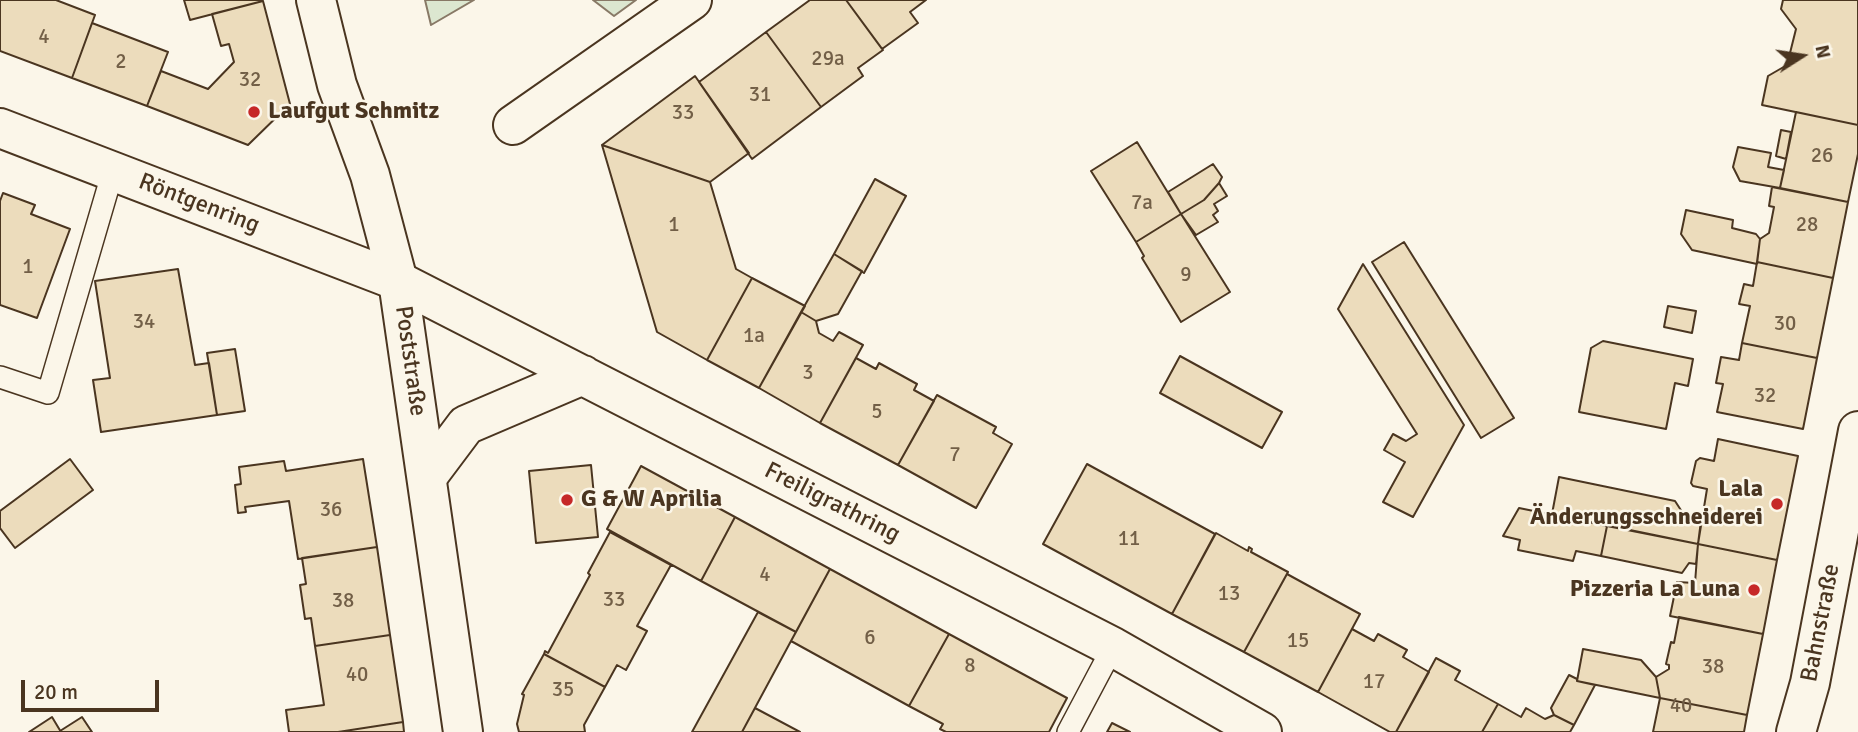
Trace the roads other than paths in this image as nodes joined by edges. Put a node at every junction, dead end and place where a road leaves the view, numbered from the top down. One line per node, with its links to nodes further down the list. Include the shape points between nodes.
1 (316, 0): 6 (main road, Poststraße, via 337,85 370,175)
2 (692, 0): 3 (main road)
3 (513, 125)
4 (0, 128): 5 (main road, Röntgenring)
5 (113, 171): 6 (main road, Röntgenring); 8 (lane, via 48,393)
6 (398, 281): 7 (main road, Freiligrathring); 10 (main road, Poststraße)
7 (583, 375): 10 (main road, via 466,425); 11 (main road, Freiligrathring)
8 (0, 377)
9 (1858, 430): 15 (main road, Bahnstraße)
10 (427, 477): 12 (main road, Poststraße)
11 (1113, 647): 13 (lane); 14 (main road, Freiligrathring)
12 (463, 732)
13 (1068, 732)
14 (1262, 732)
15 (1796, 732)

